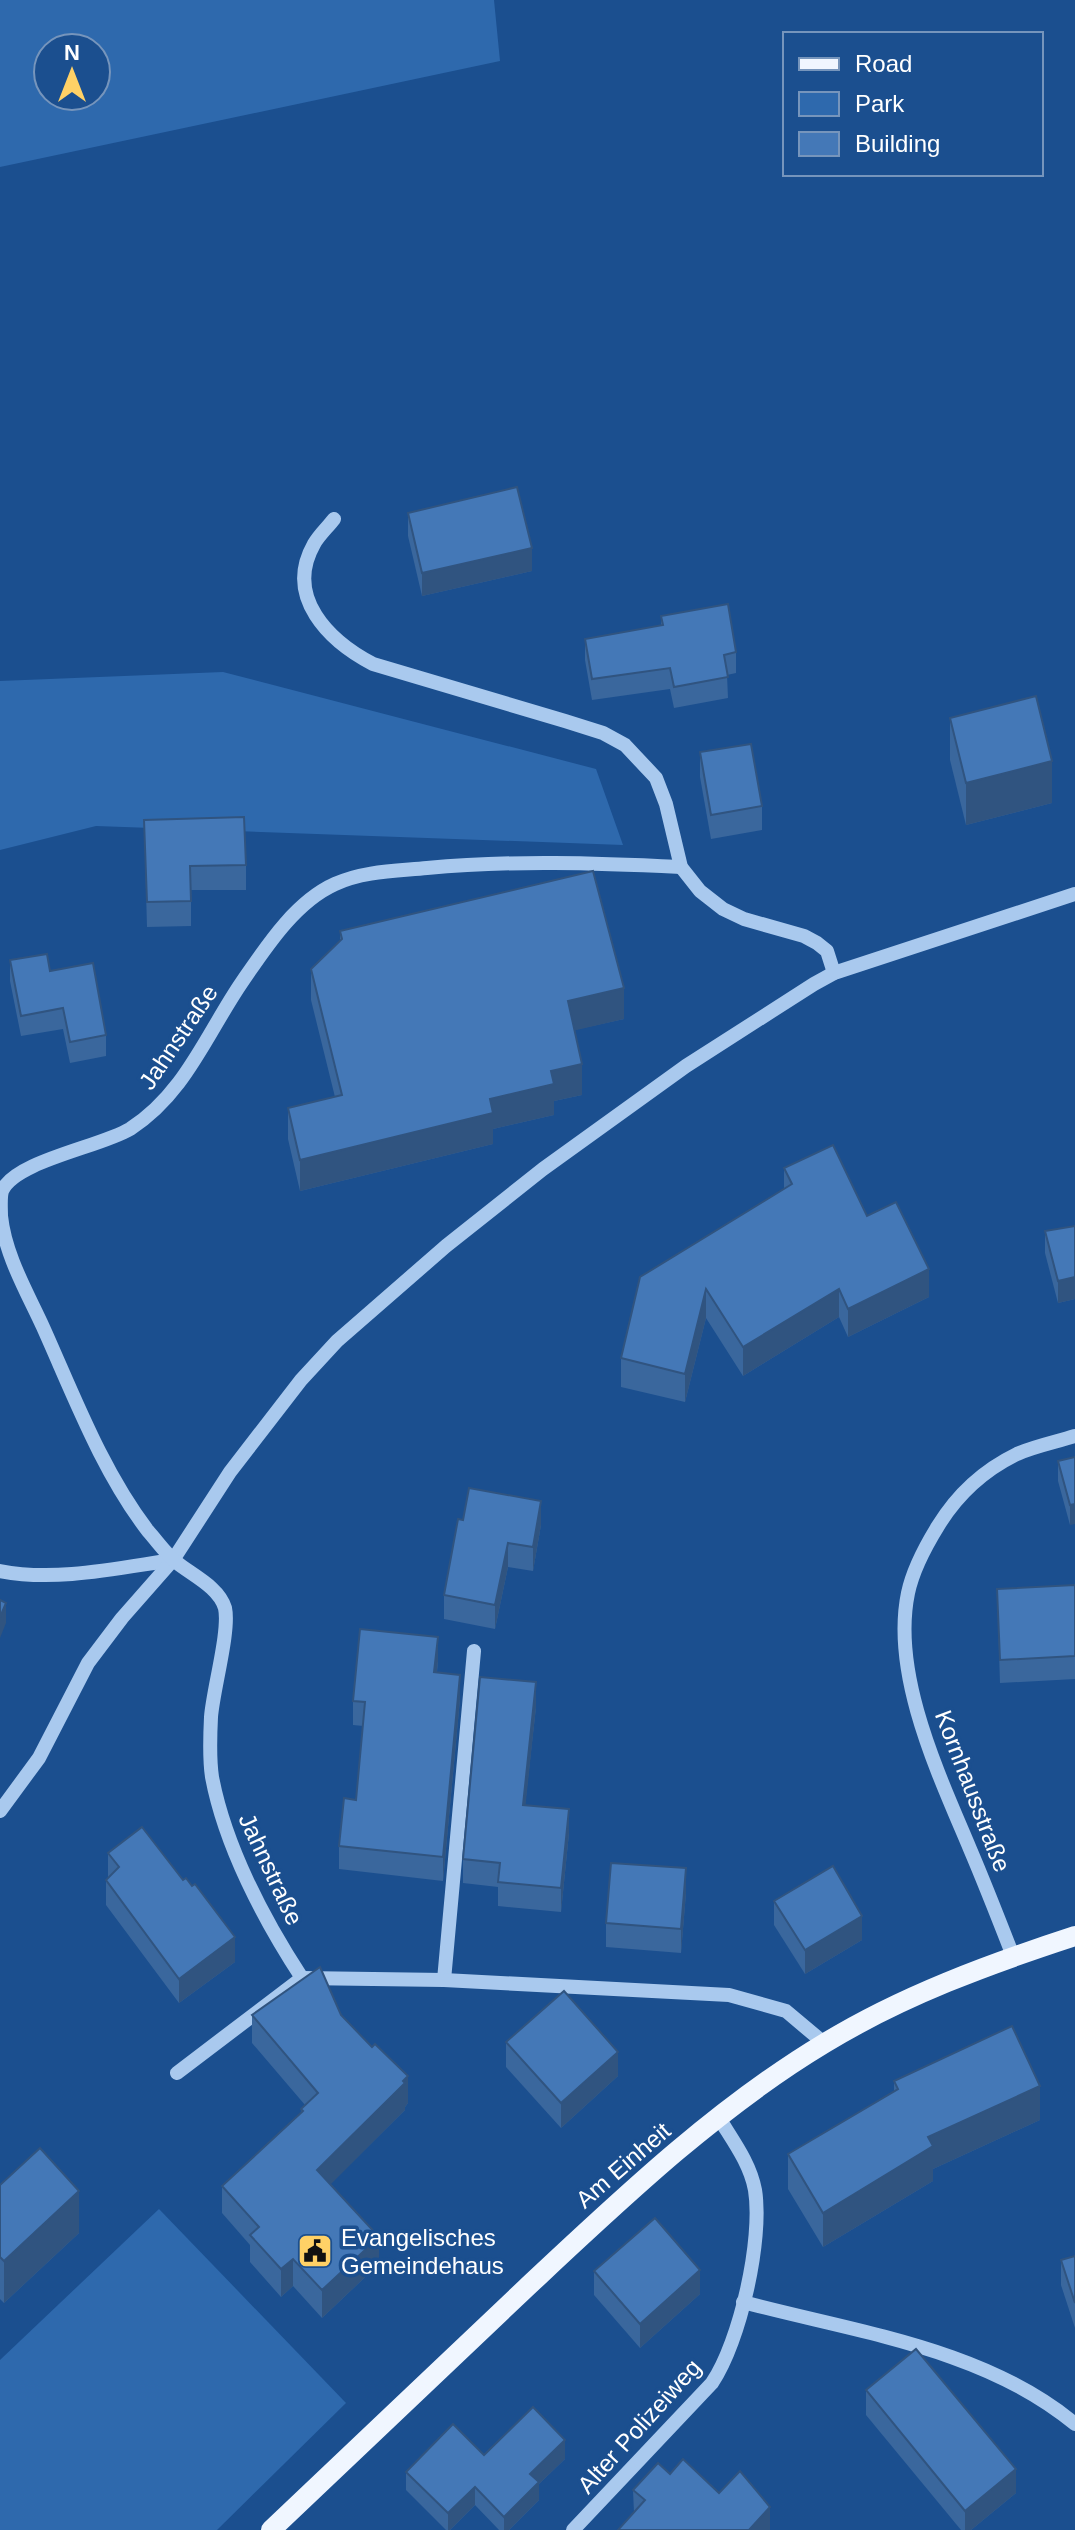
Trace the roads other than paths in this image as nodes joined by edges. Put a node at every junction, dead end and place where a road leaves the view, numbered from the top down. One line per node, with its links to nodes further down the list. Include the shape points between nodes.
1 (334, 519): 2 (street, via 314,544 305,591 328,635 373,664 603,733 625,745 656,778)
2 (681, 867): 4 (street, via 723,909 817,943 827,951); 6 (street, Jahnstraße, via 484,862 380,872 332,885 310,899 255,963 167,1100 129,1129 19,1172 2,1191 3,1226 17,1272 93,1438 146,1529)
3 (1075, 894): 4 (street)
4 (834, 973): 6 (street, via 686,1066 555,1161 368,1312 301,1380 230,1472)
5 (1075, 1436): 11 (street, Kornhausstraße, via 1019,1453 977,1478 945,1514 924,1549 908,1593 905,1634 911,1683 929,1752)
6 (173, 1560): 7 (street, via 89,1572); 9 (street, via 88,1663 39,1758); 12 (street, Jahnstraße, via 224,1604 212,1710 212,1773 236,1856)
7 (0, 1571)
8 (474, 1651): 13 (street)
9 (0, 1811)
10 (1075, 1936): 11 (main road, Am Einheit)
11 (1013, 1956): 14 (main road, Am Einheit)
12 (302, 1978): 13 (street); 15 (street)
13 (444, 1980): 14 (street, via 729,1995 786,2011)
14 (824, 2043): 16 (main road, Am Einheit)
15 (177, 2073)
16 (719, 2118): 17 (street, Alter Polizeiweg, via 749,2168 755,2193); 19 (main road, Am Einheit, via 578,2239)
17 (743, 2302): 18 (street, via 950,2356 1034,2393); 20 (street, Alter Polizeiweg, via 731,2347 712,2383)
18 (1075, 2424)
19 (271, 2530)
20 (573, 2530)

